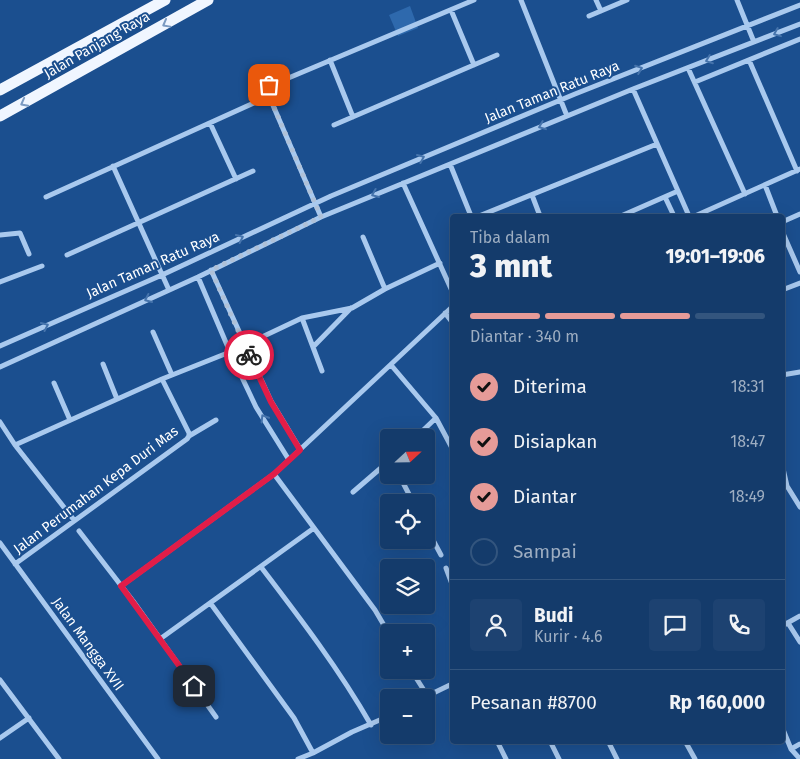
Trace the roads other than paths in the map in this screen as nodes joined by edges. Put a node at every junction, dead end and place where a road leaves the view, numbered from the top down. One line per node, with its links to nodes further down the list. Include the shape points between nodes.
1 (165, 0): 23 (main road, Jalan Panjang Raya)
2 (208, 0): 27 (main road, Jalan Panjang Raya, one-way to 27)
3 (474, 0): 9 (street)
4 (521, 0): 25 (street)
5 (596, 0): 10 (street)
6 (627, 0): 10 (street)
7 (737, 0): 13 (street)
8 (800, 5): 13 (street, Jalan Taman Ratu Raya)
9 (450, 10): 17 (street); 19 (street)
10 (601, 10): 11 (street)
11 (589, 16)
12 (800, 24): 14 (street, Jalan Taman Ratu Raya, one-way to 14)
13 (748, 28): 14 (street); 25 (street, Jalan Taman Ratu Raya, one-way to 13)
14 (754, 41): 20 (street, Jalan Taman Ratu Raya, one-way to 20)
15 (799, 41): 18 (street)
16 (497, 55): 19 (street)
17 (330, 60): 24 (street, via 269,85 266,89); 28 (street)
18 (749, 60): 21 (street); 34 (street)
19 (474, 65): 28 (street)
20 (688, 68): 21 (street); 22 (street, Jalan Taman Ratu Raya)
21 (695, 82): 40 (street)
22 (633, 89): 26 (street, Jalan Taman Ratu Raya); 31 (street)
23 (0, 90)
24 (269, 96): 29 (street); 44 (street)
25 (562, 102): 26 (street); 44 (street, Jalan Taman Ratu Raya, one-way to 25)
26 (567, 114): 32 (street, Jalan Taman Ratu Raya, one-way to 32)
27 (0, 116)
28 (353, 117): 30 (street)
29 (210, 123): 33 (street); 36 (street)
30 (334, 125)
31 (657, 144): 39 (street); 41 (street)
32 (450, 164): 37 (street, Jalan Taman Ratu Raya); 45 (street)
33 (113, 166): 42 (street); 56 (street)
34 (798, 170): 38 (street)
35 (253, 171): 36 (street)
36 (236, 179): 56 (street)
37 (404, 182): 54 (street, Jalan Taman Ratu Raya, one-way to 54); 62 (street)
38 (765, 185): 40 (street); 52 (street)
39 (678, 191): 43 (street); 50 (street)
40 (745, 194): 51 (street)
41 (532, 195): 46 (street); 47 (street)
42 (46, 197)
43 (665, 198): 48 (street); 49 (street)
44 (315, 205): 54 (street); 66 (street, Jalan Taman Ratu Raya, one-way to 44)
45 (470, 214)
46 (484, 214)
47 (539, 214)
48 (626, 214)
49 (673, 214)
50 (688, 214)
51 (700, 214)
52 (776, 214)
53 (800, 214): 55 (street)
54 (320, 216): 64 (street, Jalan Taman Ratu Raya)
55 (785, 221)
56 (138, 223): 61 (street); 66 (street)
57 (0, 235): 60 (street, via 20,234)
58 (363, 237): 72 (street)
59 (785, 238): 65 (street)
60 (29, 254)
61 (66, 255)
62 (440, 263): 70 (street); 72 (street)
63 (42, 266): 68 (street)
64 (211, 270): 67 (street, Jalan Taman Ratu Raya); 80 (street, Jalan Taman Ratu Raya)
65 (800, 272)
66 (163, 276): 71 (street); 81 (street, Jalan Taman Ratu Raya, one-way to 66)
67 (198, 277): 71 (street, Jalan Taman Ratu Raya); 83 (street)
68 (0, 282)
69 (800, 283): 73 (street)
70 (450, 286)
71 (168, 288): 86 (street, Jalan Taman Ratu Raya, one-way to 86)
72 (385, 289): 74 (street)
73 (785, 289)
74 (352, 308): 77 (street); 82 (street)
75 (450, 309): 76 (street)
76 (445, 313): 78 (street); 85 (street)
77 (302, 318): 80 (street); 82 (street)
78 (450, 319)
79 (153, 332): 90 (street)
80 (244, 345): 83 (street); 102 (street, Jalan Taman Ratu Raya, via 271,402)
81 (0, 346)
82 (313, 347): 87 (street)
83 (230, 352): 90 (street); 103 (street, one-way to 83, via 256,407)
84 (103, 364): 93 (street)
85 (391, 364): 94 (street); 102 (street)
86 (0, 367)
87 (322, 371)
88 (800, 372): 89 (street)
89 (785, 374)
90 (172, 375): 91 (street)
91 (162, 379): 93 (street); 99 (street, Jalan Perumahan Kepa Duri Mas)
92 (54, 383): 95 (street)
93 (117, 399): 95 (street)
94 (436, 418): 98 (street); 100 (street)
95 (70, 420): 101 (street)
96 (216, 420): 99 (street)
97 (0, 422): 101 (street)
98 (424, 429)
99 (189, 436): 109 (street, Jalan Perumahan Kepa Duri Mas)
100 (450, 444)
101 (15, 445): 109 (street)
102 (300, 450): 103 (street)
103 (289, 460): 105 (street)
104 (380, 469): 107 (street)
105 (274, 474): 110 (street); 119 (street)
106 (785, 477): 108 (street)
107 (353, 492)
108 (800, 507)
109 (74, 520): 115 (street, Jalan Perumahan Kepa Duri Mas)
110 (314, 528): 116 (street); 123 (street)
111 (79, 531): 119 (street, Jalan Perumahan Kepa Duri Mas)
112 (0, 543): 115 (street, Jalan Mangga XVII)
113 (435, 544): 114 (street)
114 (441, 555)
115 (15, 564): 144 (street, Jalan Mangga XVII)
116 (261, 567): 120 (street); 133 (street, via 324,649)
117 (446, 568): 118 (street)
118 (450, 579)
119 (121, 586): 125 (street, Jalan Perumahan Kepa Duri Mas)
120 (211, 604): 125 (street); 142 (street, via 294,718)
121 (800, 616): 122 (street)
122 (788, 623): 124 (street); 126 (street)
123 (384, 624)
124 (785, 624)
125 (160, 639): 130 (street, Jalan Perumahan Kepa Duri Mas)
126 (800, 642)
127 (0, 680): 131 (street)
128 (450, 685): 129 (street)
129 (435, 692)
130 (216, 717)
131 (29, 718): 135 (street); 143 (street)
132 (380, 720): 133 (street)
133 (371, 725): 142 (street)
134 (785, 734): 141 (street)
135 (0, 738)
136 (498, 744): 146 (street)
137 (552, 744): 147 (street)
138 (610, 744): 148 (street)
139 (687, 744): 149 (street)
140 (800, 744): 141 (street)
141 (791, 748): 150 (street)
142 (313, 753): 145 (street)
143 (59, 759)
144 (158, 759)
145 (298, 759)
146 (506, 759)
147 (559, 759)
148 (617, 759)
149 (695, 759)
150 (800, 759)

